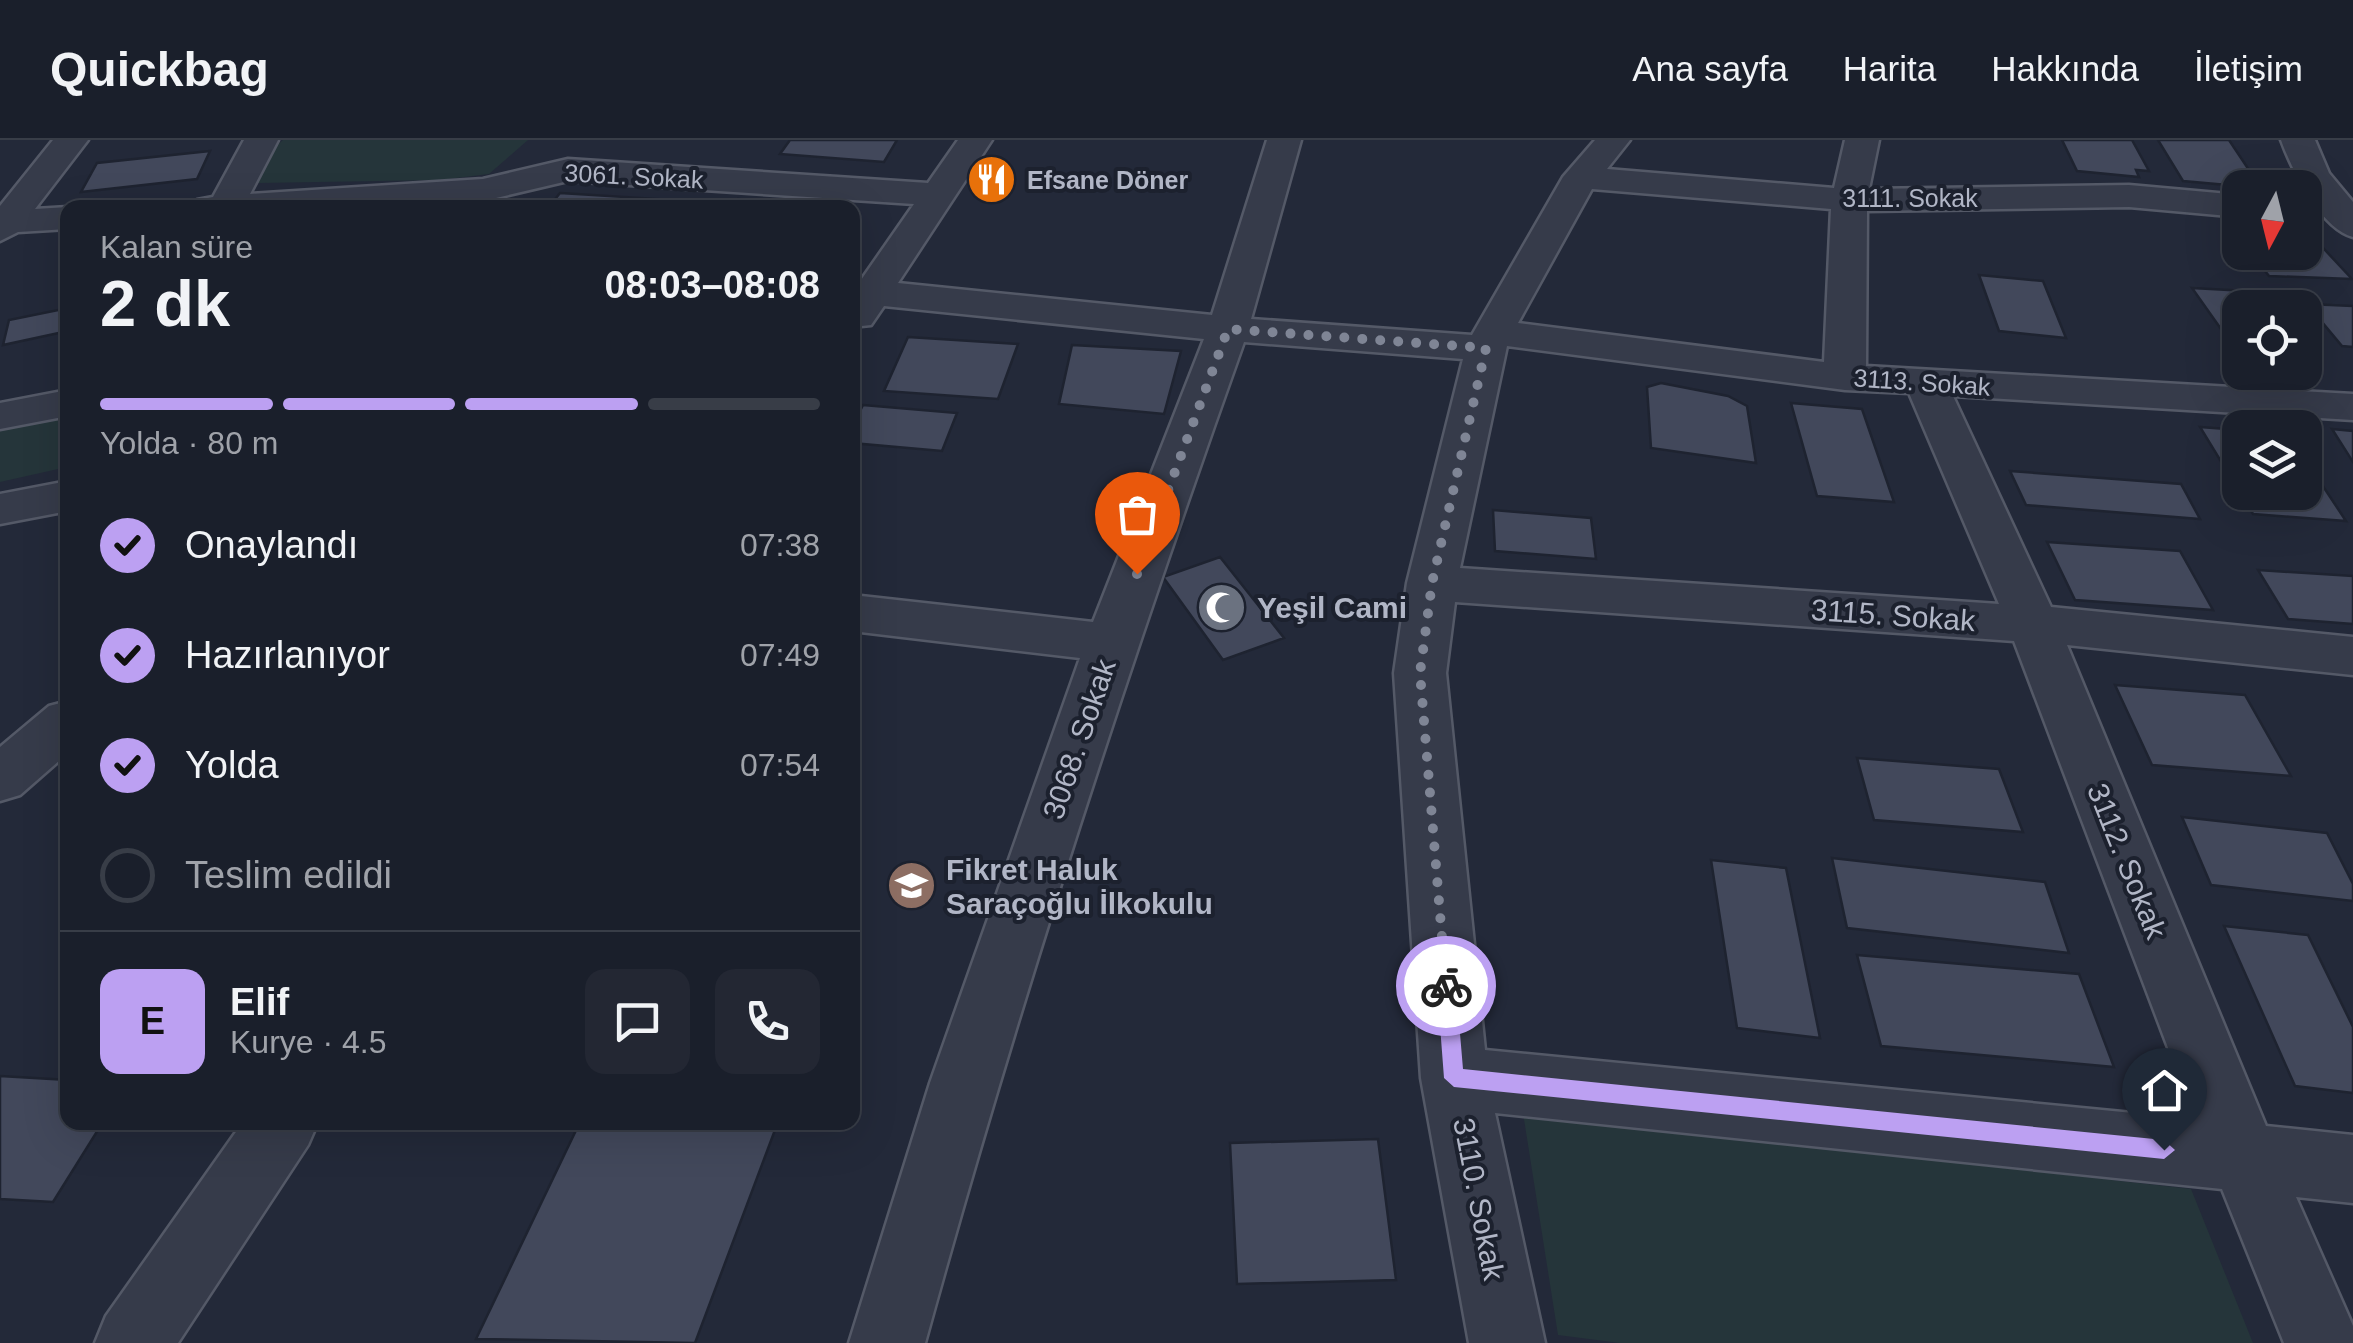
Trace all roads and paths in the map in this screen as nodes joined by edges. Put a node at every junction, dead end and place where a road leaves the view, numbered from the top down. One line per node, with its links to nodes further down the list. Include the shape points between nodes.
1 (71, 140): 17 (street)
2 (261, 140): 11 (street)
3 (540, 140): 10 (street)
4 (975, 140): 9 (street)
5 (1284, 140): 19 (street, 3068. Sokak)
6 (1862, 140): 13 (street)
7 (2298, 140): 15 (street)
8 (1597, 158): 13 (street, 3111. Sokak); 20 (street, 3110. Sokak)
9 (941, 195): 10 (street, 3061. Sokak, via 568,170); 18 (street)
10 (474, 198): 12 (street, 3061. Sokak)
11 (229, 200)
12 (412, 200)
13 (1849, 200): 14 (street, 3111. Sokak, via 2128,196); 21 (street)
14 (2222, 204)
15 (2338, 218)
16 (60, 219): 17 (street)
17 (2, 225)
18 (864, 308): 19 (street, 3113. Sokak)
19 (1228, 329): 20 (street, 3113. Sokak); 31 (street, 3068. Sokak)
20 (1489, 340): 21 (street, 3113. Sokak); 28 (street, 3110. Sokak)
21 (1846, 377): 22 (street, 3113. Sokak)
22 (1926, 382): 24 (street, 3113. Sokak); 30 (street, 3112. Sokak)
23 (60, 405): 25 (street)
24 (2353, 407)
25 (0, 416)
26 (60, 498): 27 (street)
27 (0, 509)
28 (1432, 583): 30 (street, 3115. Sokak); 35 (street, 3110. Sokak, via 1420,673)
29 (860, 614): 31 (street)
30 (2033, 624): 32 (street, 3115. Sokak); 37 (street, 3112. Sokak)
31 (1111, 643): 40 (street, 3068. Sokak, via 962,1083)
32 (2353, 656)
33 (60, 729): 34 (street)
34 (0, 779)
35 (1454, 1078): 37 (street); 41 (street, 3110. Sokak)
36 (279, 1130): 39 (street)
37 (2244, 1158): 38 (street); 42 (street, 3112. Sokak)
38 (2353, 1169)
39 (133, 1343)
40 (888, 1343)
41 (1507, 1343)
42 (2322, 1343)

